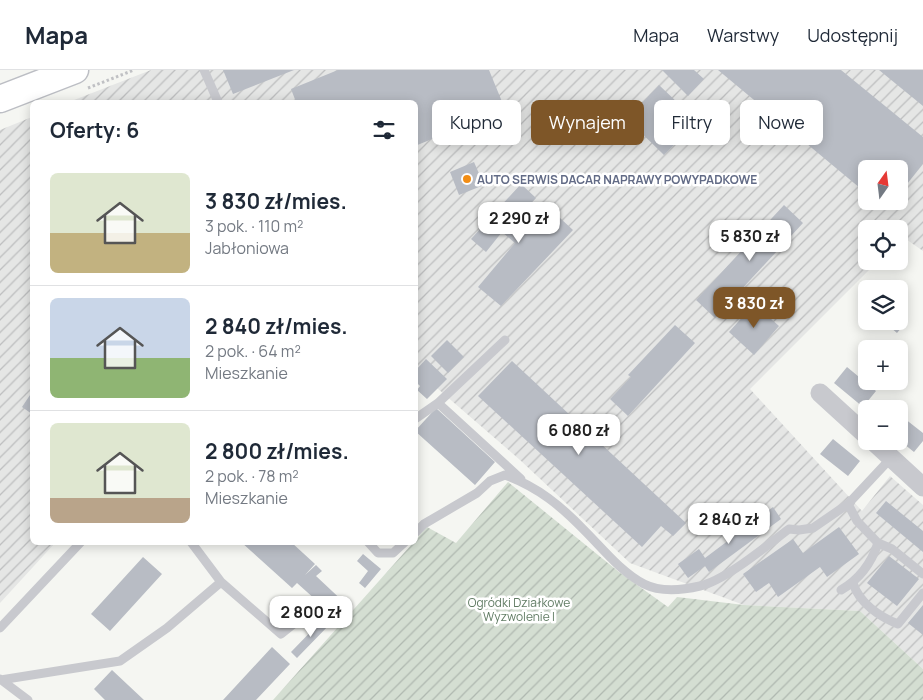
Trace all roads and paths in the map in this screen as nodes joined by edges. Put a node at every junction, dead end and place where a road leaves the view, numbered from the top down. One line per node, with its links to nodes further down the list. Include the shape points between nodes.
1 (134, 70): 3 (path)
2 (204, 70): 5 (lane)
3 (81, 79): 4 (street)
4 (0, 99)
5 (217, 100)
6 (505, 340): 8 (lane)
7 (820, 393): 10 (street)
8 (438, 402): 9 (lane); 13 (lane)
9 (418, 418)
10 (858, 428)
11 (883, 450): 12 (street)
12 (891, 458): 14 (street); 15 (lane)
13 (525, 482): 15 (lane, via 565,511 624,570 644,584 661,590 701,586 728,573 789,529 814,528); 16 (lane, via 506,475 490,481 477,493)
14 (923, 487)
15 (848, 504): 17 (lane, via 857,522)
16 (418, 530)
17 (878, 543): 22 (lane, via 892,548); 24 (lane, via 874,555)
18 (78, 545): 28 (lane)
19 (193, 545): 23 (lane)
20 (371, 545): 21 (lane, via 378,553 393,553)
21 (402, 545)
22 (923, 574)
23 (221, 582): 27 (lane, via 281,634); 29 (lane, via 167,628 120,661)
24 (853, 583): 25 (lane); 26 (lane, via 856,594 863,601 884,619 898,624)
25 (841, 590)
26 (923, 593)
27 (311, 610)
28 (0, 628)
29 (0, 679): 30 (lane)
30 (28, 700)

